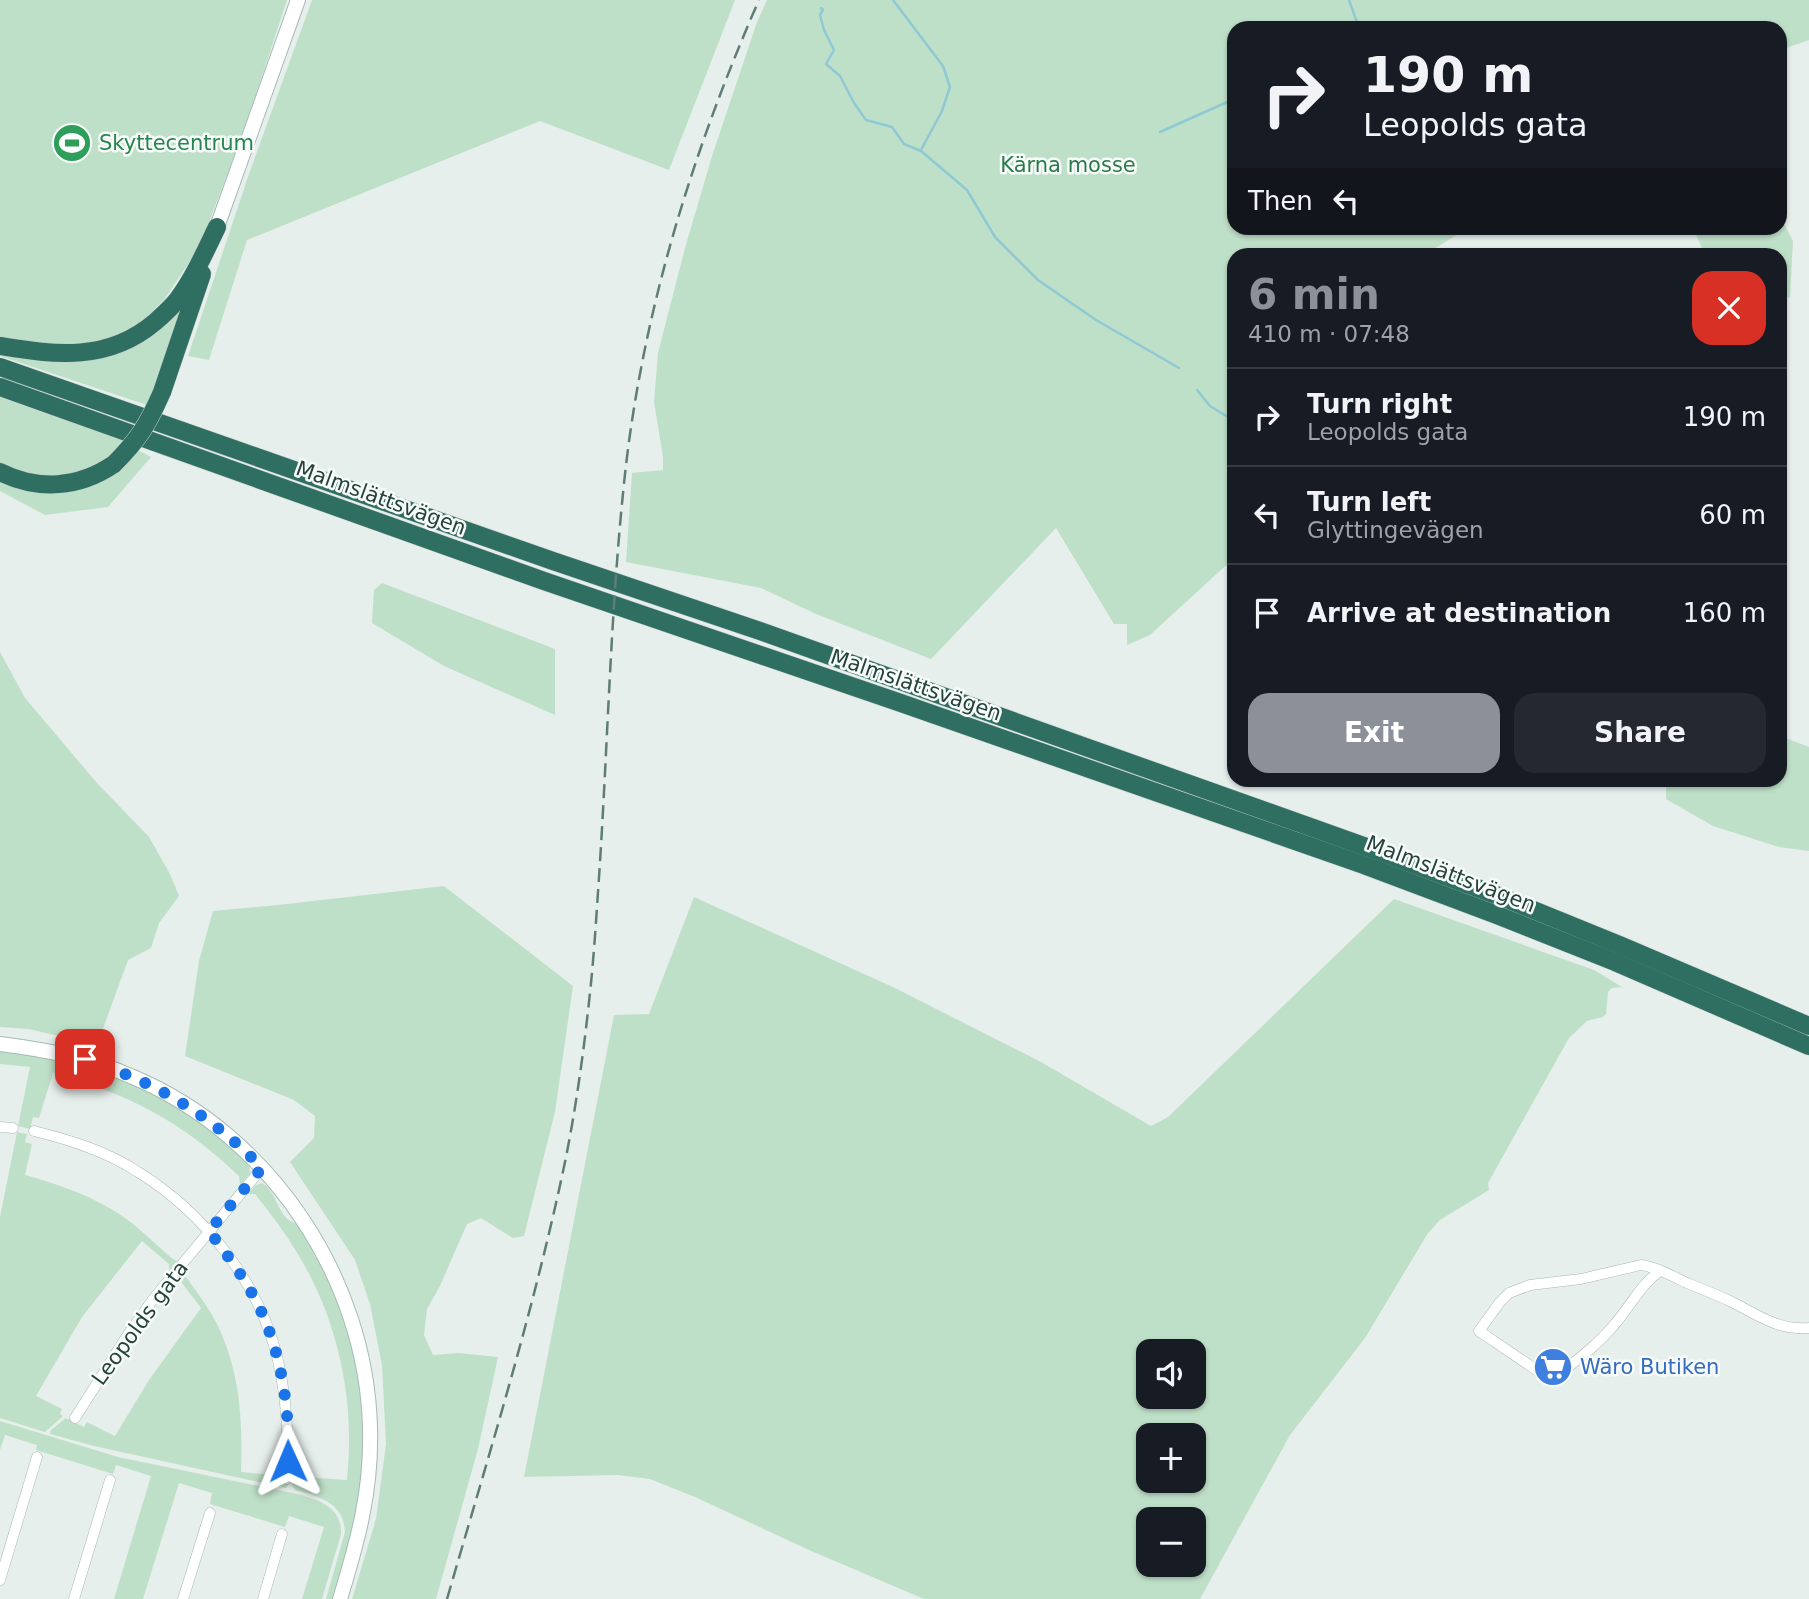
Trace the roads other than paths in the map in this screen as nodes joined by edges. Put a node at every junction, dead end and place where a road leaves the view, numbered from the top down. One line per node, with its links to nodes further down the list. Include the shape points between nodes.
1 (298, 0): 2 (street)
2 (217, 228): 3 (highway, via 176,301 131,339 90,352); 6 (highway, bridge, via 162,392 133,446 101,474 86,480 50,485)
3 (0, 346)
4 (0, 367): 7 (highway, Malmslättsvägen, via 1372,849 1504,898)
5 (0, 387): 9 (highway, Malmslättsvägen, via 1376,870 1615,962)
6 (0, 472)
7 (1805, 1024)
8 (0, 1044): 13 (street, via 57,1052 136,1077 201,1115)
9 (1809, 1046)
10 (0, 1127): 11 (street)
11 (13, 1128)
12 (34, 1131): 14 (street, via 85,1145 139,1172)
13 (262, 1168): 14 (street, Leopolds gata); 27 (street, via 321,1248 352,1323 369,1401 364,1515)
14 (209, 1231): 17 (street, Leopolds gata, via 127,1336); 19 (street, via 248,1287 276,1353 289,1443)
15 (1660, 1271): 15 (street, via 1631,1266 1581,1279 1530,1285 1500,1301 1479,1331 1551,1380 1589,1351); 16 (street, via 1777,1325)
16 (1809, 1328)
17 (75, 1418)
18 (37, 1457): 23 (street)
19 (287, 1479)
20 (110, 1480): 24 (street)
21 (210, 1513): 25 (street)
22 (282, 1534): 26 (street)
23 (0, 1580)
24 (74, 1599)
25 (183, 1599)
26 (262, 1599)
27 (340, 1599)

